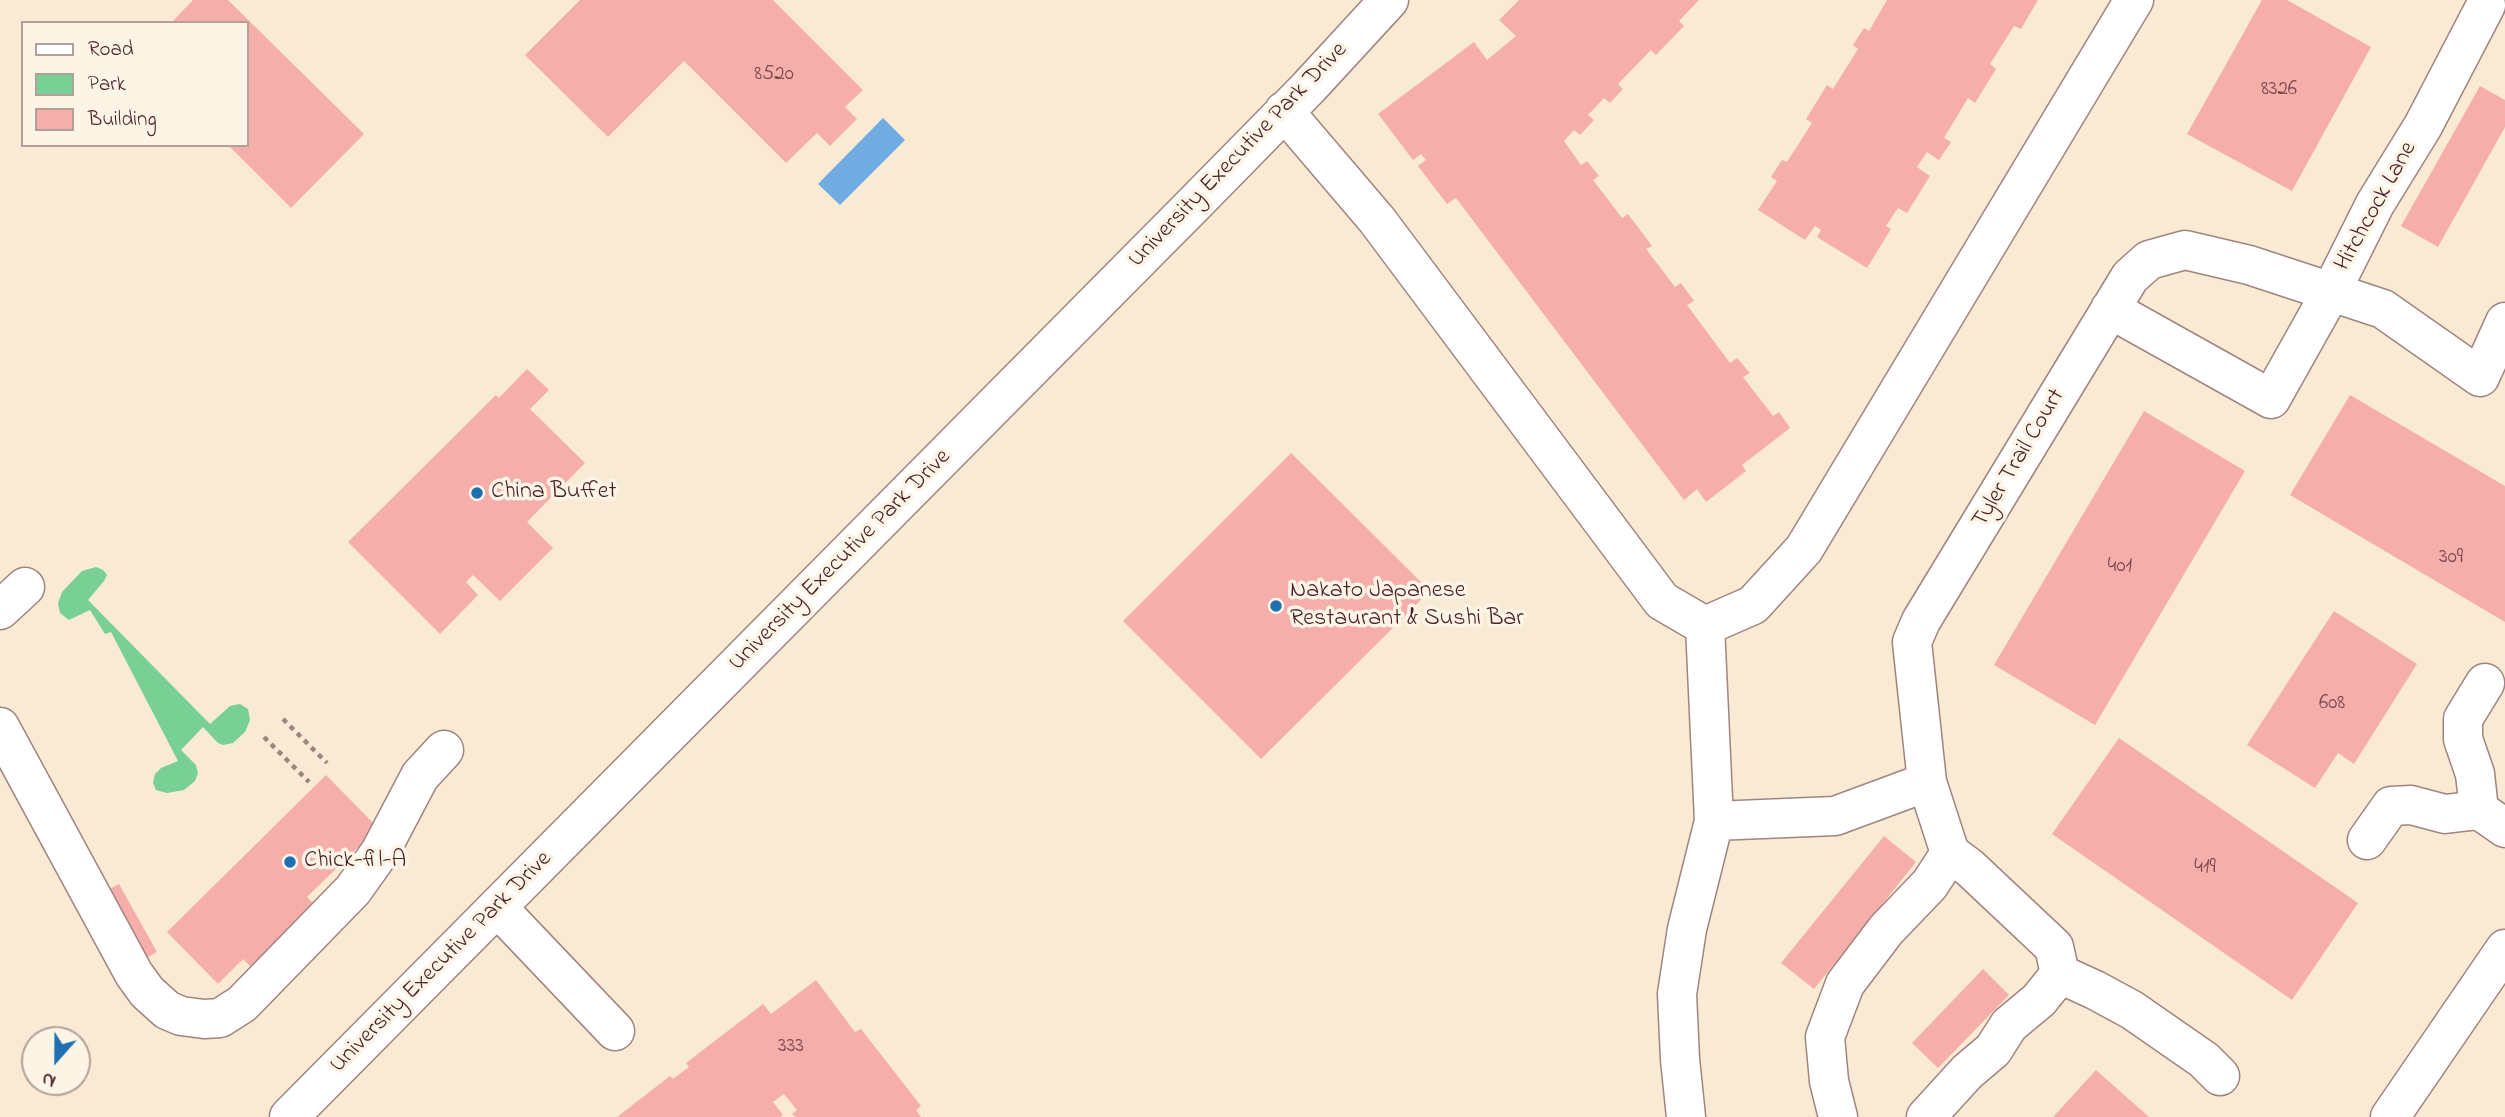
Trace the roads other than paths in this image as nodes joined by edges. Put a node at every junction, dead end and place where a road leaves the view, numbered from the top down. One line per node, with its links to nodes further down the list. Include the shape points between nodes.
1 (1389, 0): 4 (street, University Executive Park Drive)
2 (2134, 0): 9 (street, via 1804,549 1753,605)
3 (2489, 6): 5 (street, Hitchcock Lane, via 2375,204)
4 (1284, 111): 9 (street, via 1377,220 1662,601); 18 (street, University Executive Park Drive)
5 (2331, 292): 6 (street, Tyler Trail Court, via 2185,250 2149,260 2130,277); 6 (street, via 2271,399); 8 (street, Hitchcock Lane, via 2383,309)
6 (2110, 310): 13 (street, Tyler Trail Court, via 1912,642)
7 (2505, 322): 8 (street, Hitchcock Lane)
8 (2493, 384)
9 (1704, 626): 15 (street)
10 (2485, 683): 14 (street, via 2463,719 2463,739)
11 (0, 727): 12 (street, via 146,992 167,1010 204,1019 220,1018 243,1004 353,891 380,852 413,787)
12 (444, 750)
13 (1927, 782): 15 (street, via 1835,817); 17 (street, Tyler Trail Court)
14 (2492, 819): 16 (street, via 2411,805 2391,806)
15 (1714, 821): 24 (street, via 1687,929 1677,994)
16 (2367, 840)
17 (1950, 853): 20 (street, via 2054,947); 25 (street, via 1930,884 1886,930 1845,984 1825,1037)
18 (497, 907): 21 (street); 23 (street, University Executive Park Drive)
19 (2505, 949): 27 (street)
20 (2060, 974): 22 (street, via 2132,1010); 26 (street)
21 (615, 1031)
22 (2220, 1076)
23 (289, 1117)
24 (1686, 1117)
25 (1838, 1117)
26 (1926, 1117)
27 (2390, 1117)

